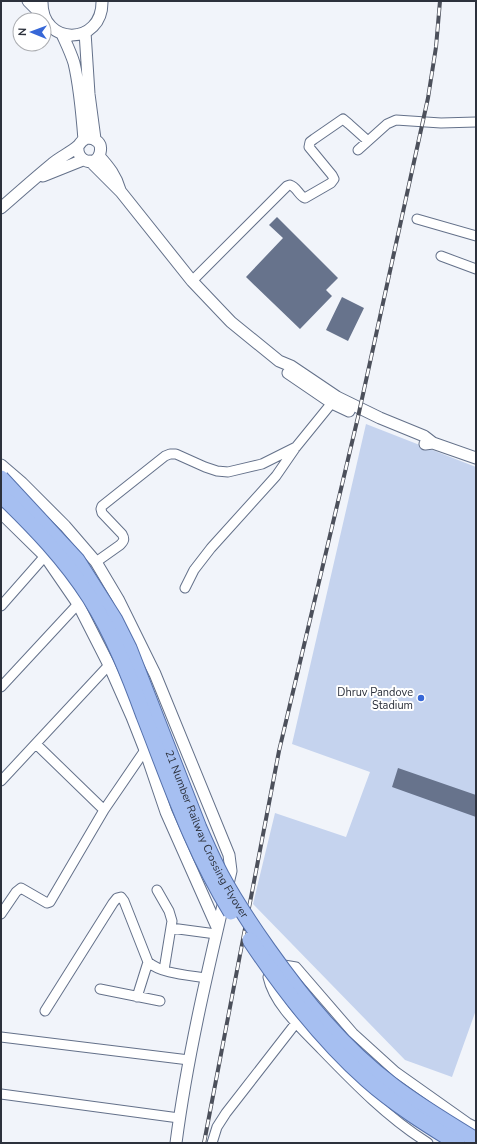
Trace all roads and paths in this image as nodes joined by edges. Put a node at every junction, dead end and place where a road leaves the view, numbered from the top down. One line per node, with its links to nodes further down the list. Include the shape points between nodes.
1 (28, 1): 4 (street)
2 (42, 1): 5 (street)
3 (102, 1): 7 (street, via 99,19)
4 (39, 12)
5 (43, 12)
6 (52, 28): 8 (street)
7 (85, 32): 8 (street, via 70,36); 11 (street)
8 (62, 34): 13 (street, via 74,61 78,82 82,106)
9 (476, 117): 10 (street)
10 (476, 122): 12 (street, via 396,120 387,124)
11 (95, 140): 13 (street, via 87,138); 15 (street, via 101,149)
12 (368, 141): 14 (street); 22 (street, via 343,119 314,139 309,147 332,175 334,179 331,184 305,198 293,186 288,186)
13 (81, 143): 15 (street, via 78,154); 16 (street)
14 (358, 150)
15 (91, 159): 16 (street); 22 (street, via 115,175 121,192)
16 (33, 181): 17 (street)
17 (1, 208)
18 (417, 220): 19 (street)
19 (476, 236)
20 (441, 256): 21 (street)
21 (476, 269)
22 (192, 281): 23 (street, via 232,322 279,361 287,372)
23 (334, 400): 24 (street); 25 (street, via 421,443 433,443)
24 (296, 447): 31 (street, via 262,464 228,472 205,467 176,454 165,456 102,506 102,513 124,538 124,542); 32 (street, via 276,476 211,548 194,570)
25 (476, 458)
26 (1, 465): 31 (street, via 65,526)
27 (1, 478): 60 (main road, 21 Number Railway Crossing Flyover, bridge, via 77,560 115,620 132,655 199,828 221,874 238,905 283,970 328,1026 368,1065 393,1086)
28 (1, 495): 64 (main road, 21 Number Railway Crossing Flyover, bridge, via 49,543 90,598 130,678 204,865 216,888 279,984 307,1019 367,1080 404,1109)
29 (1, 513): 30 (street)
30 (45, 556): 33 (street); 34 (street)
31 (96, 562): 44 (street, via 118,599 229,855 231,872)
32 (185, 588)
33 (78, 604): 35 (street); 36 (street)
34 (1, 606)
35 (109, 665): 37 (street); 38 (street, via 122,687)
36 (1, 687)
37 (36, 744): 39 (street); 40 (street)
38 (145, 750): 40 (street); 44 (street, via 166,812)
39 (1, 781)
40 (104, 810): 42 (street, via 50,902 47,903 21,888)
41 (157, 890): 43 (street, via 169,911)
42 (1, 914)
43 (171, 928): 44 (street); 46 (street)
44 (217, 931): 47 (street)
45 (148, 962): 46 (street); 49 (street); 51 (street, via 124,901 117,898)
46 (164, 970): 47 (street)
47 (206, 978): 56 (street)
48 (100, 989): 49 (street)
49 (137, 997): 50 (street)
50 (160, 1001)
51 (45, 1011)
52 (296, 1023): 53 (street, via 276,997 268,977 284,965 296,967); 55 (street); 62 (street, via 216,1127)
53 (353, 1033): 55 (street, via 340,1031 329,1037 327,1049); 59 (street, via 396,1072)
54 (1, 1037): 56 (street)
55 (330, 1058): 63 (street, via 376,1103)
56 (189, 1060): 58 (street)
57 (1, 1094): 58 (street)
58 (179, 1118): 61 (street)
59 (476, 1127)
60 (476, 1140)
61 (176, 1143)
62 (212, 1143)
63 (427, 1143)
64 (457, 1143)

